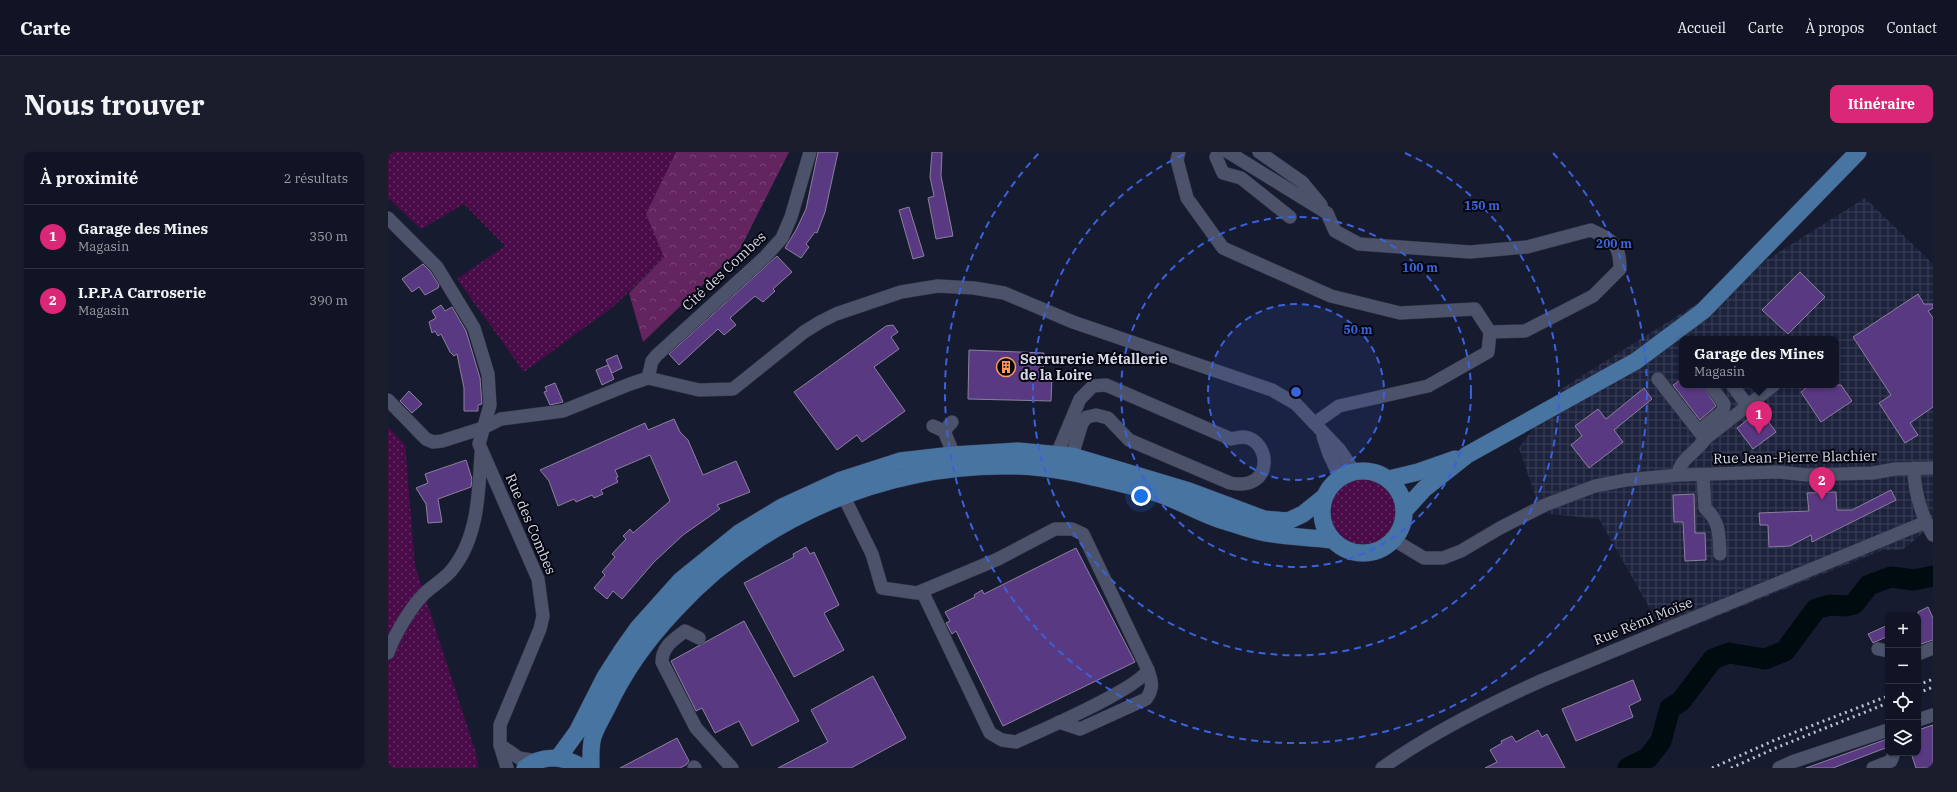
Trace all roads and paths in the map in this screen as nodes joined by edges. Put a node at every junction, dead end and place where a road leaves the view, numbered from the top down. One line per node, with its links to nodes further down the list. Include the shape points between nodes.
1 (810, 152): 11 (street, Cité des Combes, via 791,217 782,238 765,257 657,354 652,361)
2 (1179, 152): 10 (street, via 1177,160 1186,198 1223,248 1331,296 1400,313 1475,309)
3 (1219, 152): 8 (street, via 1216,157 1223,173 1241,178)
4 (1228, 152): 7 (street)
5 (1259, 152): 7 (street, via 1302,182)
6 (1858, 152): 25 (main road, via 1703,311 1636,361)
7 (1327, 212): 10 (street, via 1335,231 1359,244 1470,252 1527,247 1591,230 1613,241 1620,254 1620,269 1593,296 1525,331)
8 (1290, 217)
9 (388, 218): 20 (street, via 436,267 474,328 488,374 490,405)
10 (1490, 332): 18 (street, via 1488,352 1428,386 1339,406)
11 (648, 378): 18 (street, via 700,390 733,389 804,332 836,314 901,292 938,286 974,288 1004,293 1073,322 1272,390 1296,404); 20 (street, via 562,411 501,419)
12 (1658, 379): 21 (street)
13 (1712, 388): 21 (street, via 1724,404 1723,411)
14 (1734, 388): 17 (street)
15 (1770, 388): 17 (street, Rue Jean-Pierre Blachier)
16 (388, 400): 20 (street, via 426,440 442,441)
17 (1744, 409): 21 (street, Rue Jean-Pierre Blachier)
18 (1315, 423): 28 (street, via 1322,434 1339,449)
19 (943, 426): 23 (street)
20 (484, 428): 22 (street, via 478,444)
21 (1702, 435): 29 (street, Rue Jean-Pierre Blachier, via 1699,448 1680,465)
22 (481, 453): 43 (street, via 479,488 470,539 454,568 423,595 394,637); 50 (street, Rue des Combes, via 538,579 543,616 500,725)
23 (954, 455): 24 (main road, via 1018,451); 52 (main road, via 900,461 841,480 782,507 739,533 682,580 638,628 605,677 577,732)
24 (1064, 455): 24 (street, via 1082,422 1096,414 1108,418 1129,440 1230,483 1249,484 1262,473 1264,464 1259,447 1253,441 1244,437 1231,438 1106,385 1093,386 1080,399); 33 (main road, via 1189,491 1264,519 1288,521 1303,514)
25 (1467, 456): 31 (main road); 34 (main road, via 1424,489)
26 (1914, 468): 27 (street, Rue Jean-Pierre Blachier); 30 (street, Rue Jean-Pierre Blachier, via 1873,473 1807,475 1778,472); 35 (street, via 1917,498)
27 (1933, 468)
28 (1347, 474): 31 (main road, via 1366,470); 33 (main road, via 1331,486)
29 (1678, 475): 30 (street, Rue Jean-Pierre Blachier); 38 (street, Rue Jean-Pierre Blachier, via 1595,486 1524,515 1461,551 1443,558 1424,558)
30 (1703, 475): 39 (street, via 1705,508 1713,514 1719,530)
31 (1389, 479): 34 (main road, via 1403,498)
32 (843, 495): 37 (main road, via 906,476 959,468 1012,466 1066,472 1147,490 1216,518 1262,532); 40 (street, via 872,554 882,588 917,593); 56 (main road, via 781,524 750,544 695,588 652,634 633,659 593,736)
33 (1324, 497): 37 (main road, via 1321,512 1324,527)
34 (1405, 510): 38 (main road, via 1402,526)
35 (1926, 522): 36 (street); 58 (street, Rue Rémi Moïse, via 1543,680 1449,726)
36 (1933, 535)
37 (1332, 540): 38 (main road, via 1356,553 1370,553 1383,549)
38 (1394, 540)
39 (1720, 554)
40 (922, 591): 45 (street, via 1055,530 1072,530 1083,534); 48 (street, via 990,733 1002,740 1016,742)
41 (699, 638): 57 (street, via 685,631 666,647 662,654 662,662 696,728)
42 (1933, 648): 44 (street)
43 (388, 653)
44 (1921, 653)
45 (1148, 670): 48 (street, via 1144,676 1122,691); 48 (street, via 1153,684 1146,699 1080,729)
46 (1933, 715): 47 (street)
47 (1921, 719)
48 (1059, 722)
49 (1885, 731): 59 (street)
50 (500, 745): 53 (street); 54 (street, Rue des Combes)
51 (1893, 756): 60 (street, via 1891,761)
52 (558, 758): 53 (main road); 55 (main road, via 571,761)
53 (531, 765)
54 (506, 768)
55 (583, 768)
56 (591, 768)
57 (732, 768)
58 (1382, 768)
59 (1779, 768)
60 (1873, 768)

